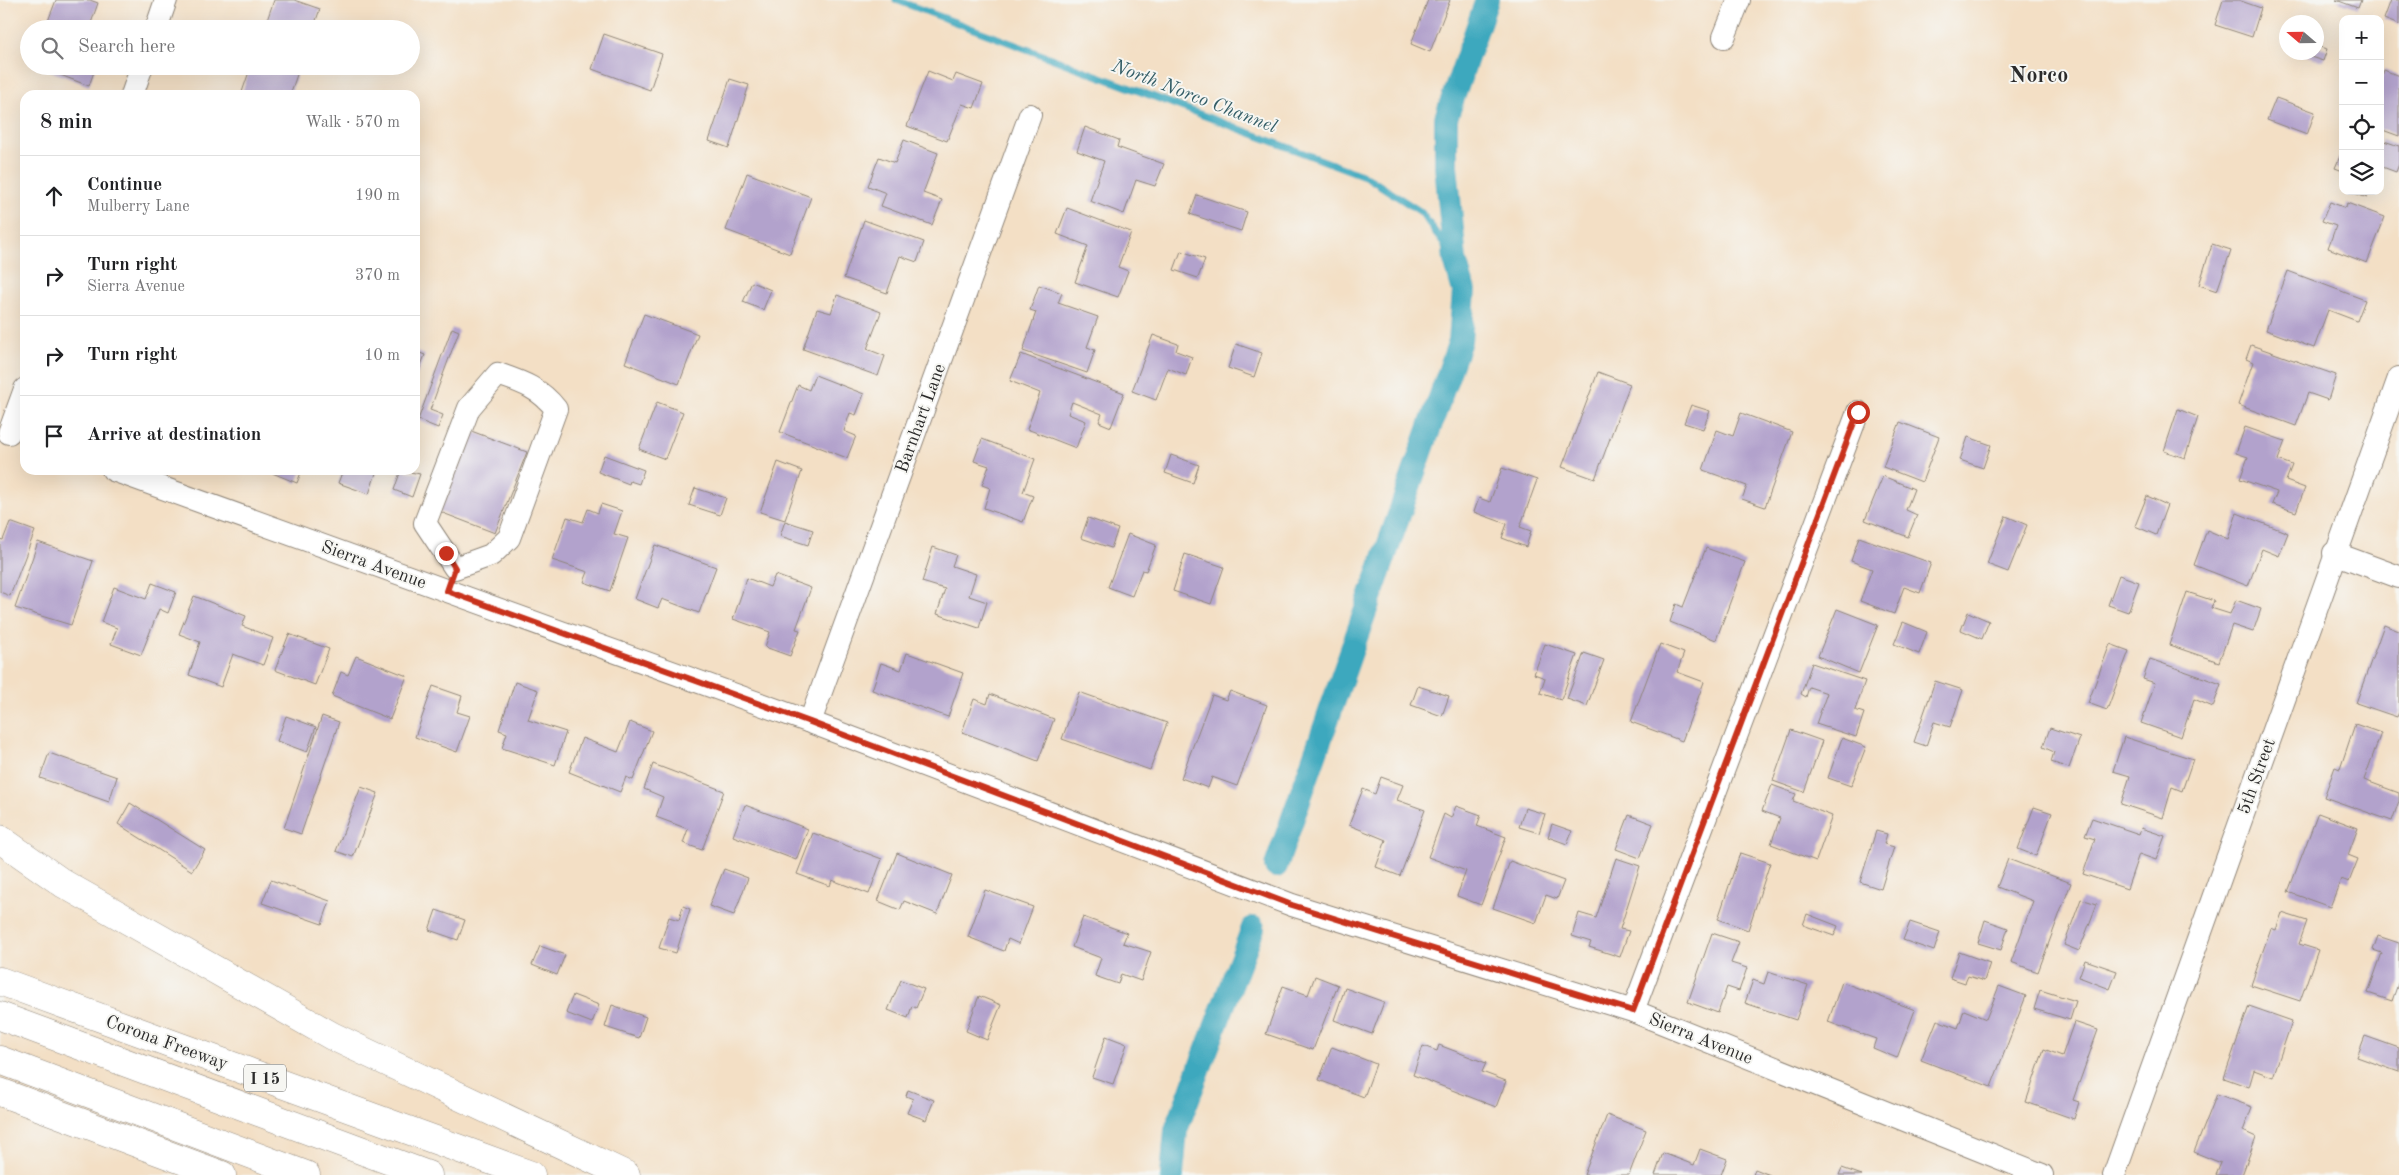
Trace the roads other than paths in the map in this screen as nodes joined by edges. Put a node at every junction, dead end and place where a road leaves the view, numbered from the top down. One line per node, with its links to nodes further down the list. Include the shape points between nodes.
1 (166, 0): 3 (street)
2 (1739, 0): 4 (street)
3 (159, 20)
4 (1724, 36)
5 (139, 75): 6 (street)
6 (134, 90)
7 (1030, 115): 17 (street, Barnhart Lane)
8 (2399, 378): 13 (street, 5th Street)
9 (20, 404): 11 (street)
10 (1858, 412): 20 (street)
11 (11, 434)
12 (127, 475): 16 (street, Sierra Avenue)
13 (2334, 553): 15 (street); 30 (street, 5th Street)
14 (455, 568): 14 (street, via 491,555 509,538 556,409 547,397 530,385 498,374 469,408 425,523); 16 (street)
15 (2399, 577)
16 (447, 591): 17 (street, Sierra Avenue)
17 (810, 722): 20 (street, Sierra Avenue, via 1292,905)
18 (0, 839): 28 (highway, via 64,884 332,1036)
19 (0, 981): 27 (highway, Corona Freeway / I 15)
20 (1633, 1011): 29 (street, Sierra Avenue)
21 (0, 1016): 26 (highway)
22 (0, 1060): 25 (highway)
23 (0, 1092): 24 (highway)
24 (222, 1175)
25 (306, 1175)
26 (428, 1175)
27 (530, 1175)
28 (626, 1175)
29 (2042, 1175)
30 (2114, 1175)

